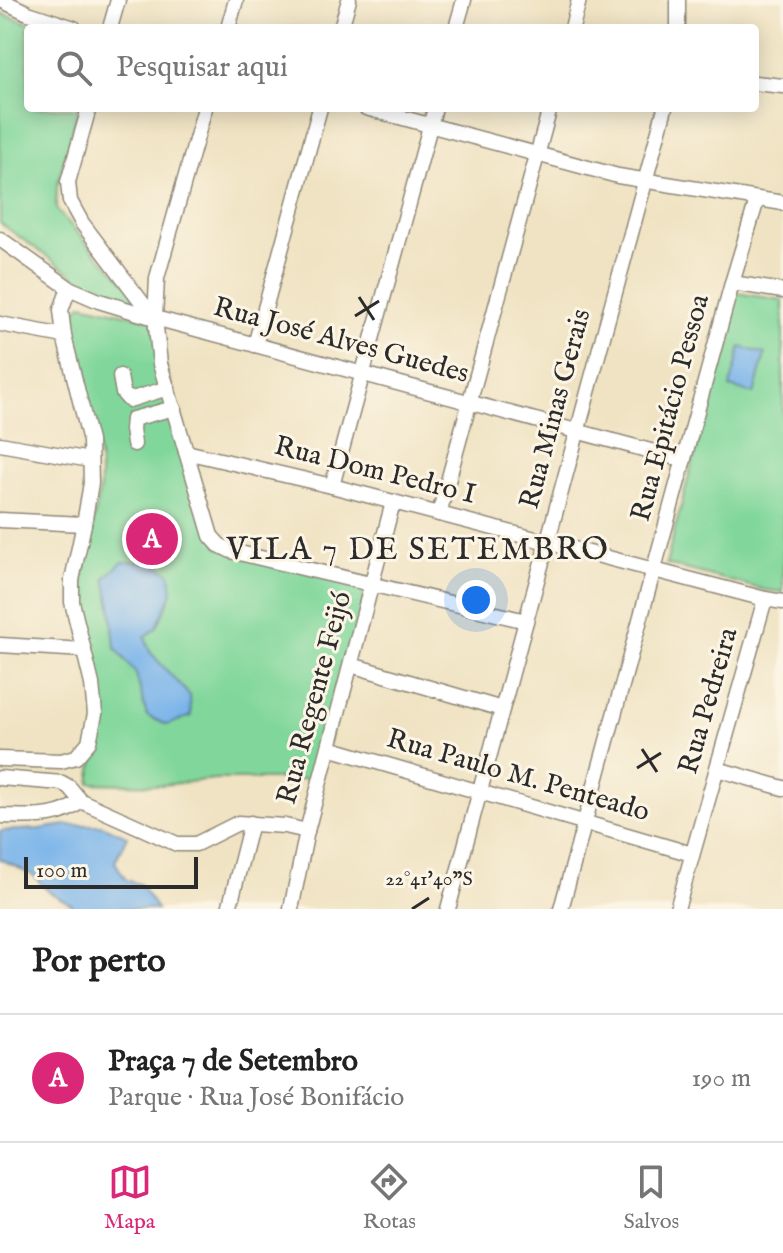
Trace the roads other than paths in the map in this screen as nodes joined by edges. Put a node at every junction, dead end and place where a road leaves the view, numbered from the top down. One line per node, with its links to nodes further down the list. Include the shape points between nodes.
1 (1, 0): 8 (street)
2 (118, 0): 9 (street)
3 (236, 0): 10 (street)
4 (349, 0): 11 (street)
5 (464, 0): 12 (street)
6 (579, 0): 13 (street)
7 (678, 0): 14 (street)
8 (62, 24)
9 (111, 24)
10 (229, 24)
11 (342, 24)
12 (457, 24)
13 (573, 24)
14 (678, 24)
15 (759, 83): 16 (street)
16 (783, 86)
17 (88, 112): 33 (street, via 68,182 70,201)
18 (204, 112): 33 (street, via 157,278)
19 (319, 112): 36 (street)
20 (381, 112): 24 (street)
21 (434, 112): 24 (street)
22 (549, 112): 25 (street)
23 (664, 112): 26 (street, Rua Minas Gerais)
24 (430, 125): 25 (street); 37 (street)
25 (538, 154): 26 (street); 40 (street)
26 (645, 181): 27 (street); 42 (street, Rua Minas Gerais)
27 (757, 200): 28 (street); 30 (street, Rua Epitácio Pessoa)
28 (783, 203)
29 (0, 239): 31 (street, Rua José Alves Guedes)
30 (732, 283): 32 (street); 47 (street, Rua Epitácio Pessoa)
31 (69, 288): 33 (street, Rua José Alves Guedes); 35 (street, via 61,310)
32 (783, 291)
33 (154, 318): 36 (street, Rua José Alves Guedes); 39 (street)
34 (0, 324): 35 (street)
35 (64, 336): 46 (street)
36 (255, 345): 37 (street, Rua José Alves Guedes)
37 (362, 374): 40 (street, Rua José Alves Guedes); 48 (street)
38 (120, 376): 39 (street, via 129,400)
39 (168, 388): 41 (street)
40 (469, 402): 42 (street, Rua José Alves Guedes); 50 (street)
41 (174, 408): 44 (street, via 133,419); 45 (street)
42 (577, 431): 47 (street, Rua José Alves Guedes); 53 (street, Rua Minas Gerais)
43 (0, 444): 46 (street)
44 (134, 444)
45 (186, 452): 48 (street, Rua Dom Pedro I); 55 (street, via 211,536 219,545)
46 (90, 460): 52 (street)
47 (684, 460): 54 (street, Rua Epitácio Pessoa)
48 (332, 486): 49 (street, Rua Dom Pedro I)
49 (393, 502): 50 (street, Rua Dom Pedro I); 55 (street, Rua Regente Feijó)
50 (439, 514): 53 (street, Rua Dom Pedro I)
51 (0, 520): 52 (street)
52 (84, 524): 60 (street, via 72,580)
53 (547, 542): 54 (street, Rua Dom Pedro I); 58 (street, Rua Minas Gerais)
54 (654, 569): 56 (street, Rua Dom Pedro I); 72 (street, Rua Epitácio Pessoa)
55 (372, 584): 58 (street); 61 (street, Rua Regente Feijó)
56 (765, 599): 57 (street, Rua Dom Pedro I); 65 (street, Rua Pedreira)
57 (783, 602)
58 (526, 621): 62 (street, Rua Minas Gerais)
59 (0, 645): 60 (street)
60 (84, 650): 64 (street, via 95,714 89,742 76,757 61,761)
61 (351, 665): 62 (street); 63 (street, Rua Regente Feijó)
62 (502, 709): 68 (street, Rua Minas Gerais)
63 (329, 748): 68 (street, Rua Paulo M. Penteado); 73 (street, Rua Regente Feijó)
64 (0, 759)
65 (717, 769): 67 (street); 74 (street, Rua Pedreira)
66 (0, 778): 69 (street, via 62,783)
67 (783, 788)
68 (480, 792): 72 (street, Rua Paulo M. Penteado); 77 (street, Rua Minas Gerais)
69 (81, 801): 70 (street, via 54,816); 71 (street, via 177,844 196,844 238,823)
70 (0, 816)
71 (251, 823): 73 (street); 75 (street)
72 (585, 823): 74 (street, Rua Paulo M. Penteado); 78 (street, Rua Epitácio Pessoa)
73 (307, 831): 76 (street, Rua Regente Feijó)
74 (692, 854): 79 (street, Rua Pedreira)
75 (229, 909)
76 (291, 909)
77 (448, 909)
78 (561, 909)
79 (677, 909)

